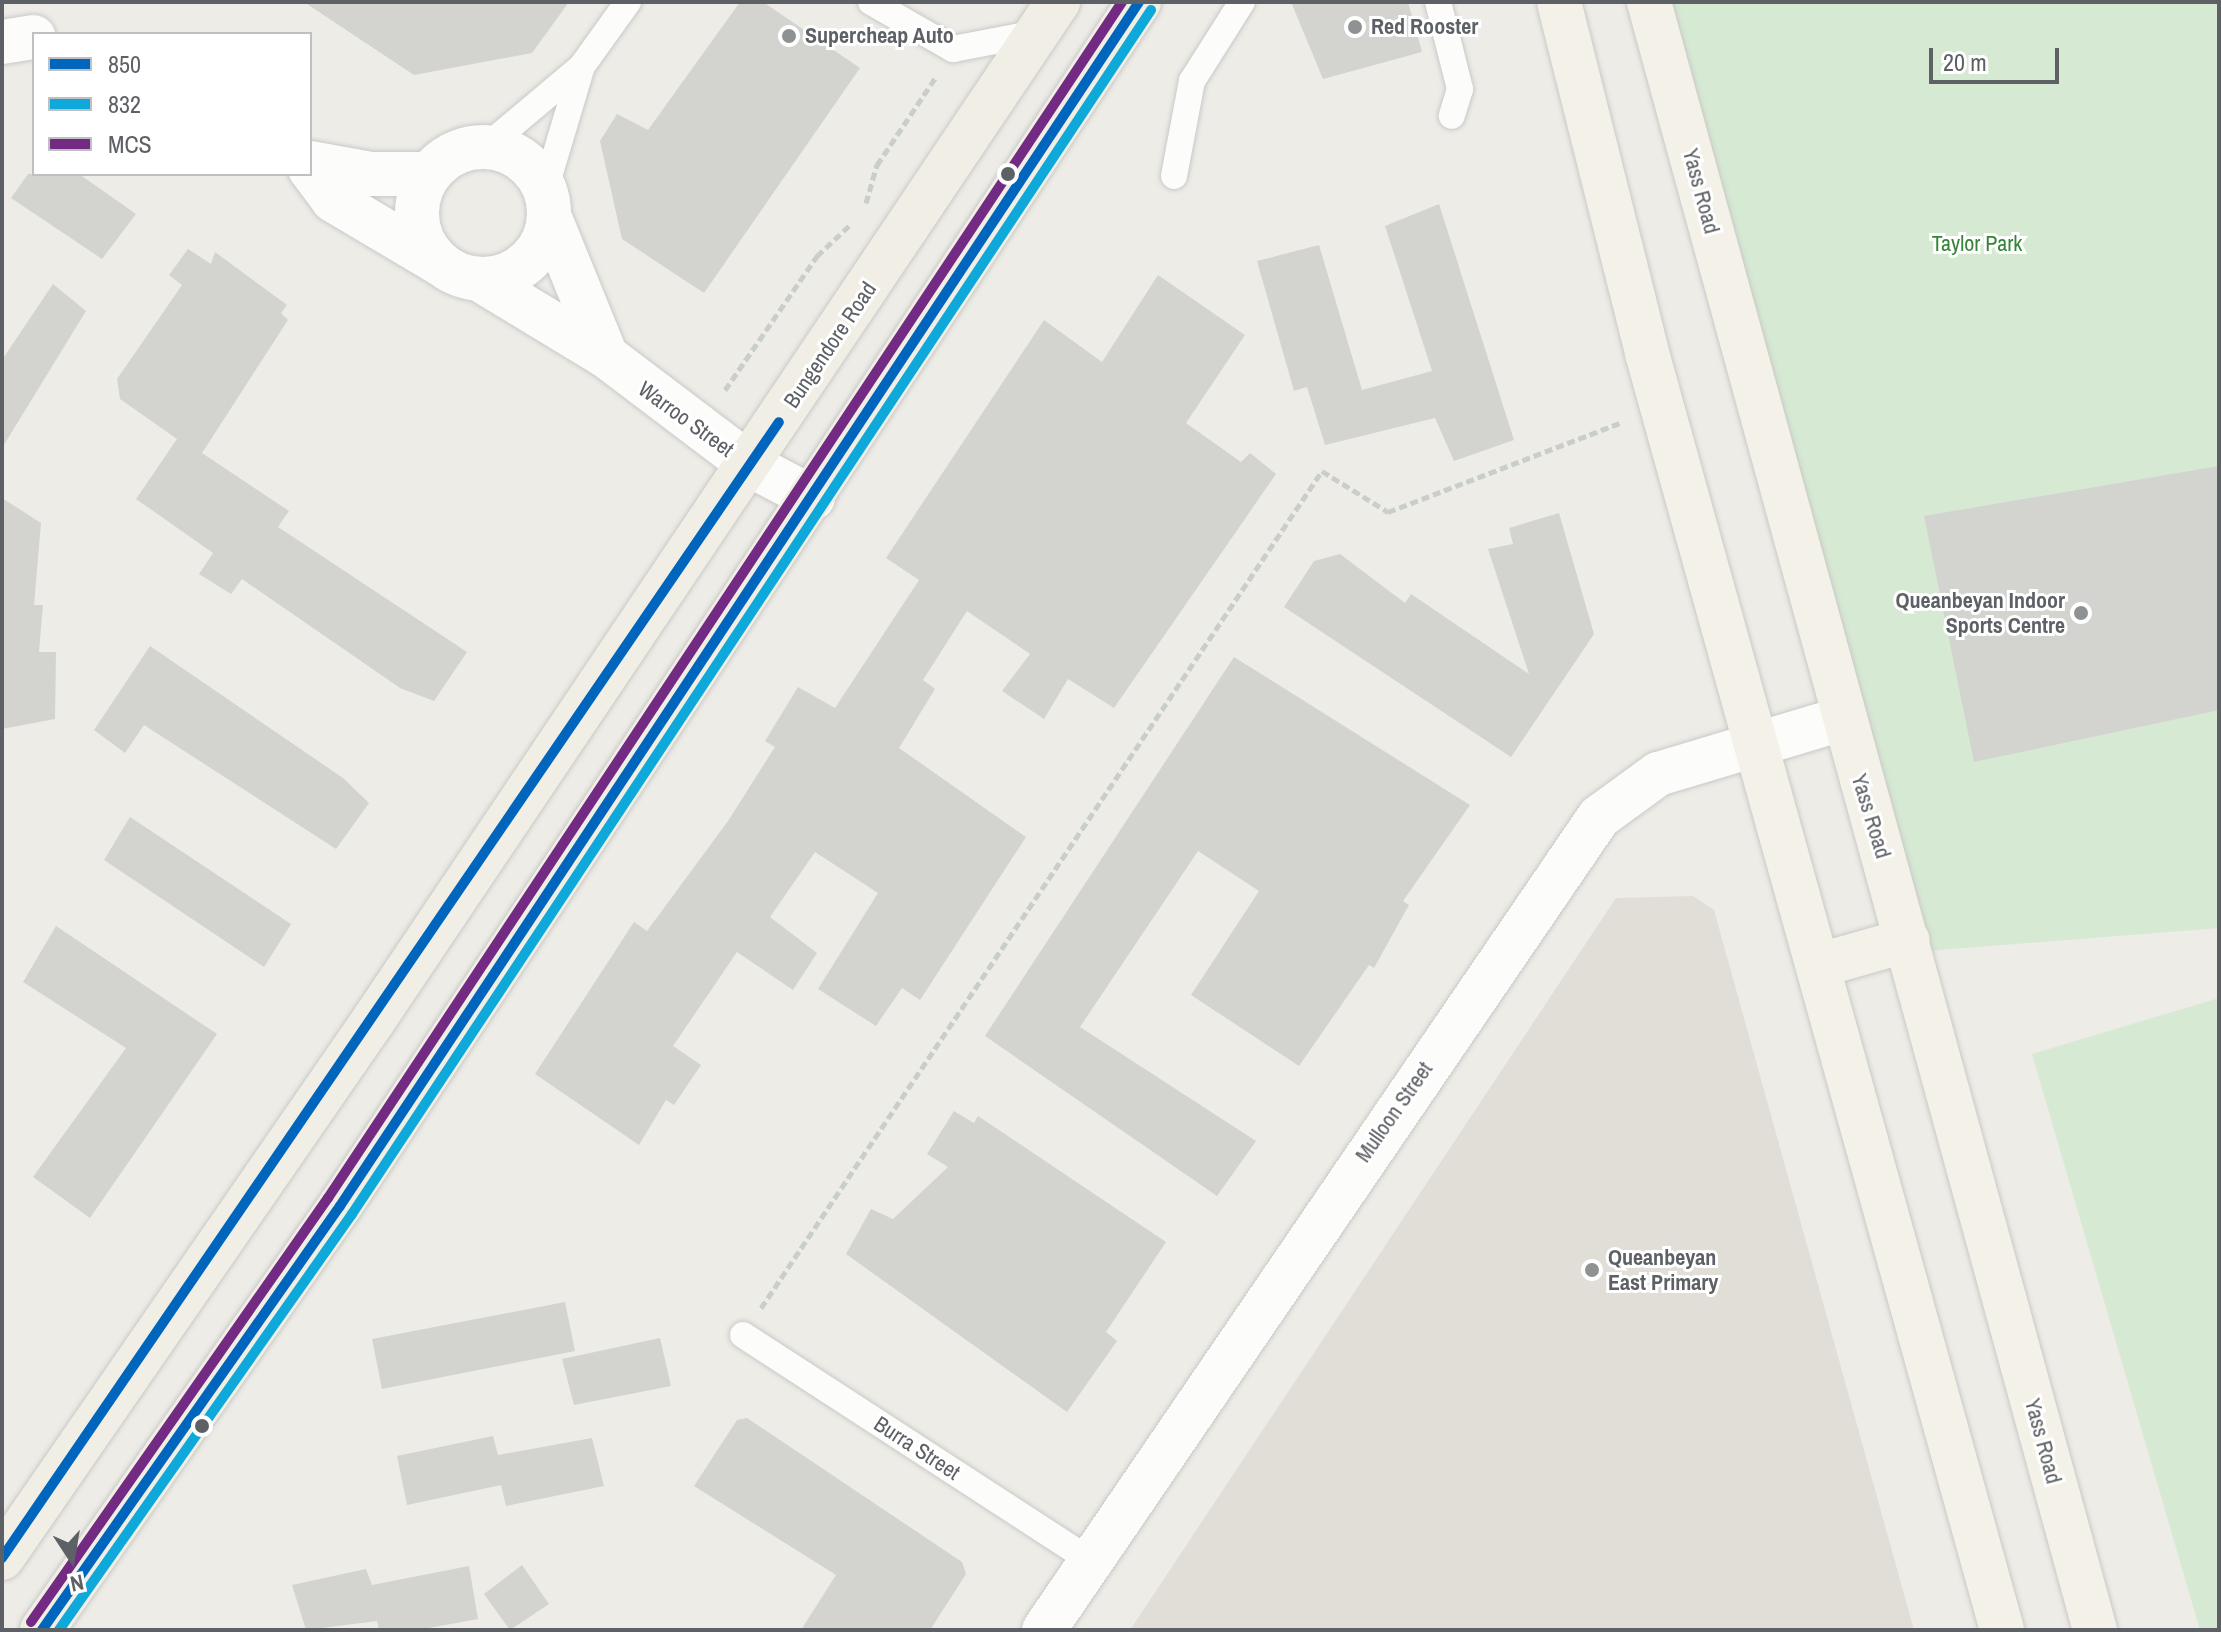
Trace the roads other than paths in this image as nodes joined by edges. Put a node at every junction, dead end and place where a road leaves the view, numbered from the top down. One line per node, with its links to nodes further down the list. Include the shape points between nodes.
1 (628, 2): 11 (lane)
2 (871, 2): 8 (lane, via 953,49)
3 (1139, 2): 22 (highway)
4 (1242, 2): 17 (lane, via 1192,81)
5 (1438, 2): 12 (lane, via 1460,89)
6 (1559, 2): 24 (main road, via 1662,407)
7 (1649, 2): 23 (main road, Yass Road)
8 (1047, 18): 21 (highway, Bungendore Road)
9 (32, 37): 10 (street)
10 (2, 42)
11 (582, 66): 13 (lane); 18 (lane)
12 (1452, 116)
13 (486, 147): 16 (street, via 444,159); 18 (street, via 521,156)
14 (312, 166): 16 (street, Warroo Street)
15 (312, 169): 19 (street, Warroo Street, via 333,200)
16 (429, 174): 19 (street, via 417,215 420,234)
17 (1174, 176)
18 (547, 204): 19 (street, via 533,257 499,277); 20 (street, Warroo Street)
19 (461, 272): 20 (street, Warroo Street)
20 (606, 356): 21 (street, Warroo Street)
21 (750, 465): 22 (street, Warroo Street); 28 (highway, Bungendore Road)
22 (813, 498): 30 (highway, via 340,1206)
23 (1841, 719): 24 (street, Mulloon Street); 25 (main road, Yass Road)
24 (1756, 743): 26 (main road); 29 (street, Mulloon Street, via 1643,781 1587,831)
25 (1908, 940): 26 (main road); 33 (main road, Yass Road)
26 (1820, 965): 32 (main road)
27 (743, 1335): 29 (lane, Burra Street)
28 (2, 1558)
29 (1091, 1561): 31 (street, Mulloon Street)
30 (42, 1630)
31 (1044, 1630)
32 (2002, 1630)
33 (2095, 1630)

